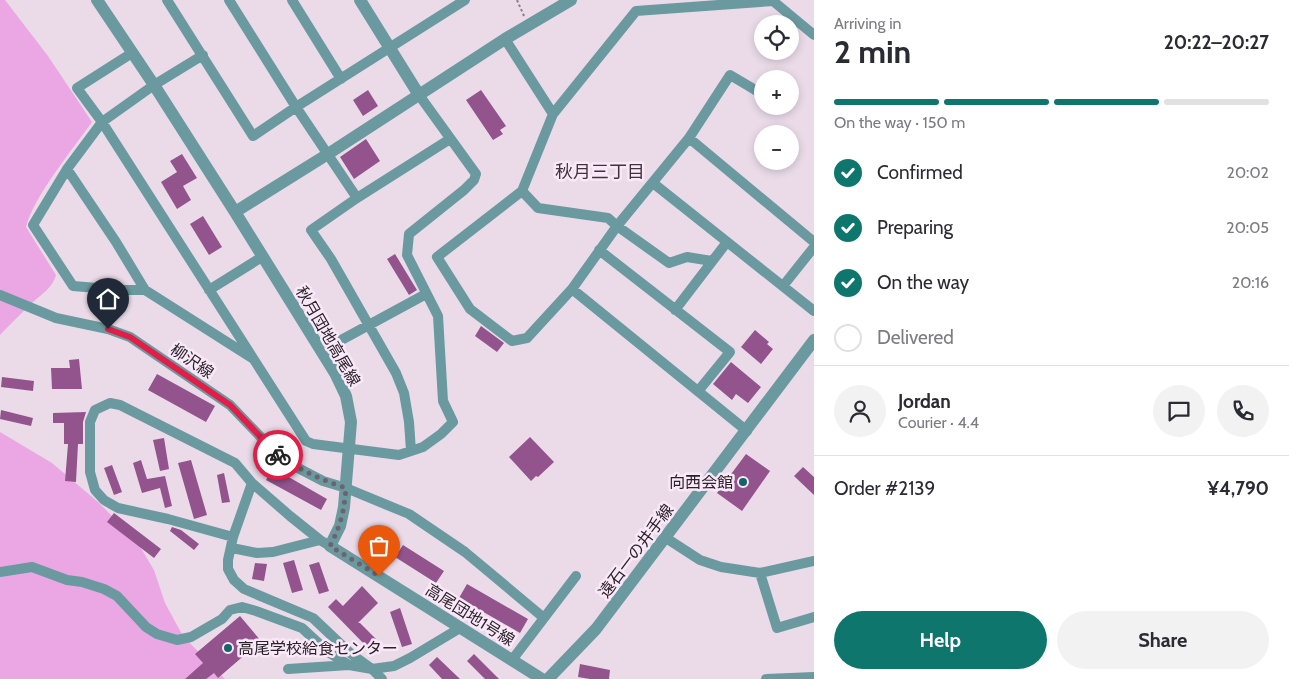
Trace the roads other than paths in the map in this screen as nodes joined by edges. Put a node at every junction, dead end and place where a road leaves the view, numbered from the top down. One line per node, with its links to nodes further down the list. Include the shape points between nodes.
1 (98, 0): 12 (street, 秋月団地高尾線)
2 (168, 0): 13 (street)
3 (229, 0): 18 (street)
4 (292, 0): 14 (street)
5 (360, 0): 11 (street)
6 (465, 0): 11 (street)
7 (571, 0): 10 (street)
8 (703, 4): 9 (street, via 773,1); 19 (street, via 636,11)
9 (814, 35)
10 (506, 39): 17 (street); 19 (street)
11 (389, 48): 14 (street); 17 (street)
12 (132, 53): 15 (street, 秋月団地高尾線); 20 (street, via 77,88)
13 (203, 55): 15 (street); 18 (street, via 253,136)
14 (341, 79): 18 (street)
15 (154, 85): 20 (street); 28 (street, 秋月団地高尾線)
16 (754, 89): 21 (street, via 730,75)
17 (420, 95): 22 (street); 23 (street)
18 (296, 107): 23 (street)
19 (553, 114): 26 (street)
20 (102, 122): 24 (street); 39 (street)
21 (689, 138): 25 (street); 31 (street)
22 (450, 139): 27 (street); 40 (street, via 476,174 464,190 409,234 407,255)
23 (328, 154): 27 (street); 28 (street)
24 (68, 170): 38 (street); 38 (street, via 42,208 33,225 35,230 73,286)
25 (653, 183): 29 (street); 30 (street)
26 (522, 191): 29 (street, via 538,208 608,218); 37 (street, via 437,257 470,309 512,341 527,338)
27 (356, 198): 44 (street, via 311,230)
28 (235, 212): 34 (street, 秋月団地高尾線)
29 (617, 226): 33 (street); 35 (street, via 669,263 687,257)
30 (727, 242): 35 (street); 36 (street)
31 (814, 242)
32 (814, 247): 36 (street)
33 (600, 250): 37 (street); 42 (street)
34 (262, 257): 39 (street); 46 (street, 秋月団地高尾線)
35 (712, 260): 42 (street)
36 (783, 286): 43 (street)
37 (572, 289): 48 (street)
38 (145, 290): 47 (street)
39 (209, 290): 47 (street)
40 (426, 294): 44 (street); 51 (street, via 438,316 443,401 453,422 423,447)
41 (0, 295): 53 (street, 柳沢線, via 56,318 130,337 230,405 276,453 323,481)
42 (675, 310): 48 (street, via 730,352)
43 (814, 311)
44 (370, 326): 46 (street); 51 (street, via 404,393)
45 (814, 340): 49 (street, 遠石一の井手線)
46 (321, 351): 50 (street, 秋月団地高尾線, via 346,396 351,422)
47 (255, 360): 50 (street, via 306,441)
48 (699, 390): 49 (street)
49 (747, 431): 54 (street, 遠石一の井手線)
50 (349, 448): 51 (street, via 398,455); 53 (street, 秋月団地高尾線)
51 (411, 451)
52 (252, 482): 55 (street); 55 (street, via 235,463 120,405 110,403 95,410 90,422 90,472 95,490 104,500 118,508 168,519); 56 (street)
53 (346, 488): 56 (street, 秋月団地高尾線, via 340,526); 62 (street, 柳沢線, via 409,514 465,552)
54 (666, 538): 59 (street, via 700,560 721,567); 71 (street, 遠石一の井手線, via 596,629)
55 (232, 543): 56 (street, via 257,553); 67 (street, via 228,569 244,589 313,618 350,654)
56 (325, 543): 63 (street, 高尾団地1号線)
57 (814, 561): 59 (street)
58 (0, 572): 65 (street, via 32,568 104,589 116,596 146,627 177,640 191,637 222,619 230,610 242,607 256,610 302,628)
59 (760, 572): 61 (street, via 777,628)
60 (576, 576): 62 (street)
61 (814, 617)
62 (544, 618): 64 (street)
63 (460, 628): 64 (street, 高尾団地1号線); 67 (street, via 394,666)
64 (512, 660): 70 (street, 高尾団地1号線)
65 (349, 666): 66 (street); 67 (street)
66 (288, 669)
67 (372, 669): 69 (street)
68 (814, 676): 72 (street)
69 (382, 679)
70 (542, 679)
71 (548, 679)
72 (766, 679)

